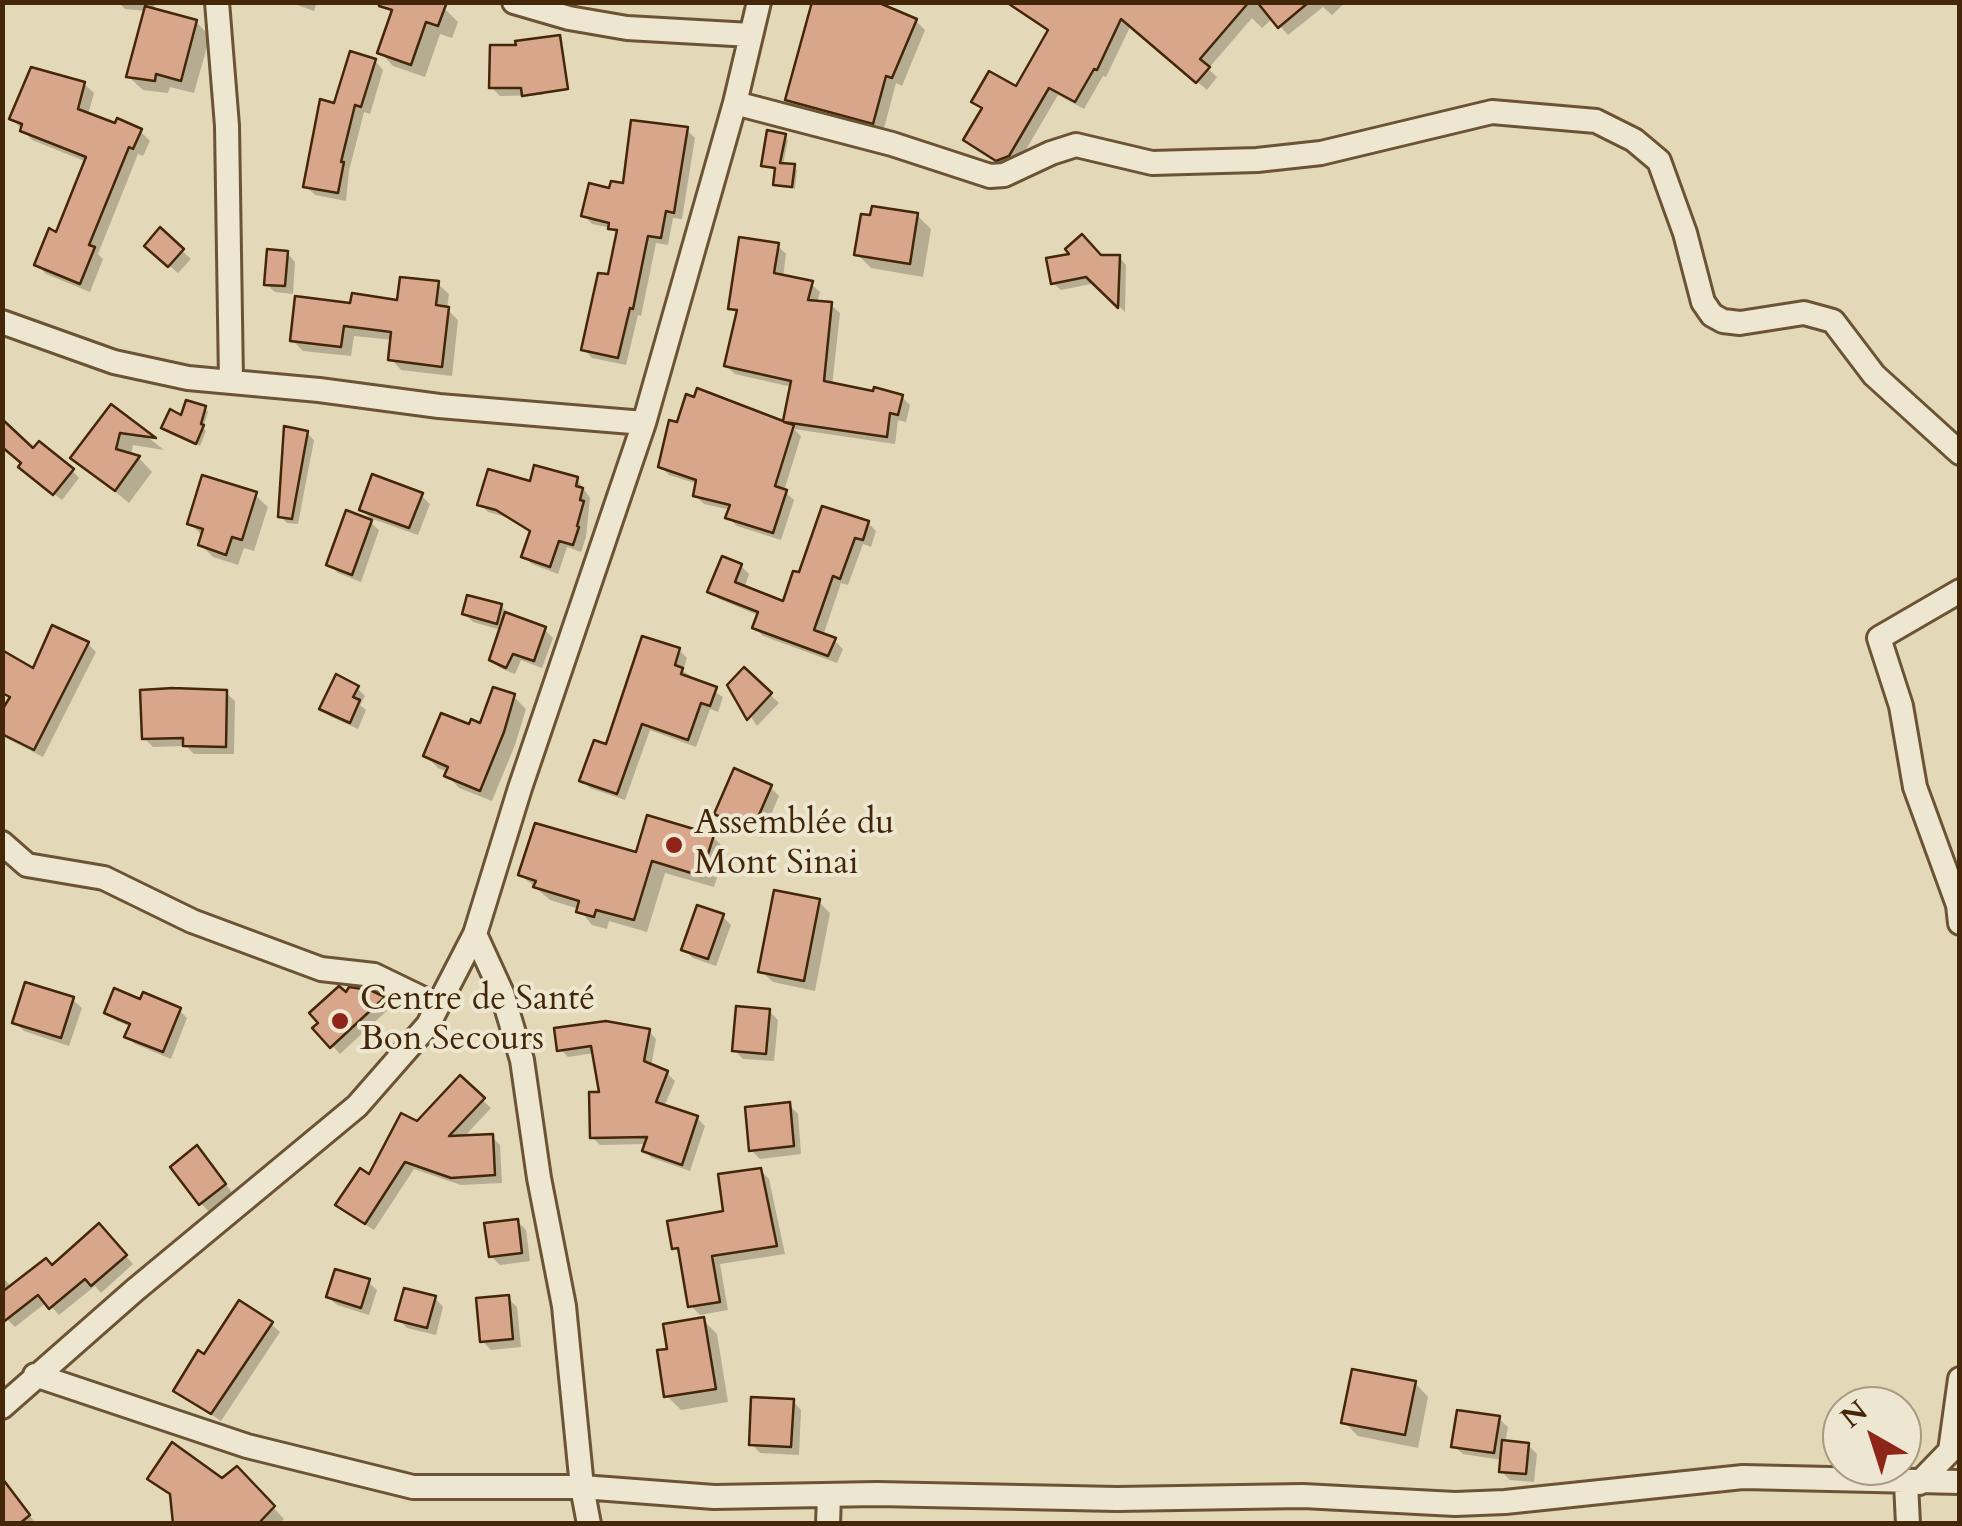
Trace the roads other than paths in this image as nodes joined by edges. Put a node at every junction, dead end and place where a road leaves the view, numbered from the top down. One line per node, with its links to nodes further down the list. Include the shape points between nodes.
1 (218, 2): 7 (street)
2 (514, 2): 4 (street, via 627,28)
3 (759, 2): 4 (street)
4 (751, 35): 5 (street)
5 (735, 103): 8 (street); 9 (street, via 990,176 1076,145 1152,163 1257,160 1321,153 1492,112 1596,121 1659,161 1702,302 1712,315 1740,324 1804,313 1833,321 1874,374)
6 (2, 322): 7 (street, via 114,362)
7 (231, 381): 8 (street)
8 (644, 422): 13 (street)
9 (1960, 453)
10 (1960, 592): 12 (street, via 1878,638 1901,706 1915,787)
11 (2, 842): 14 (street, via 27,866 104,878 192,921 321,969 374,975)
12 (1960, 923)
13 (474, 934): 14 (street); 22 (street, via 502,993 522,1060 564,1306)
14 (438, 1006): 15 (street, via 357,1106)
15 (36, 1375): 17 (street); 22 (street, via 247,1446 413,1487)
16 (1960, 1379): 18 (street, via 1950,1451)
17 (2, 1407)
18 (1922, 1475)
19 (1822, 1480): 25 (street, via 1743,1477 1505,1502)
20 (1960, 1482): 21 (street)
21 (1922, 1483)
22 (582, 1486): 24 (street, via 714,1497); 26 (street)
23 (1912, 1486): 28 (street)
24 (829, 1496): 25 (street, via 1303,1496); 27 (street)
25 (1453, 1514)
26 (589, 1524)
27 (828, 1524)
28 (1908, 1524)

